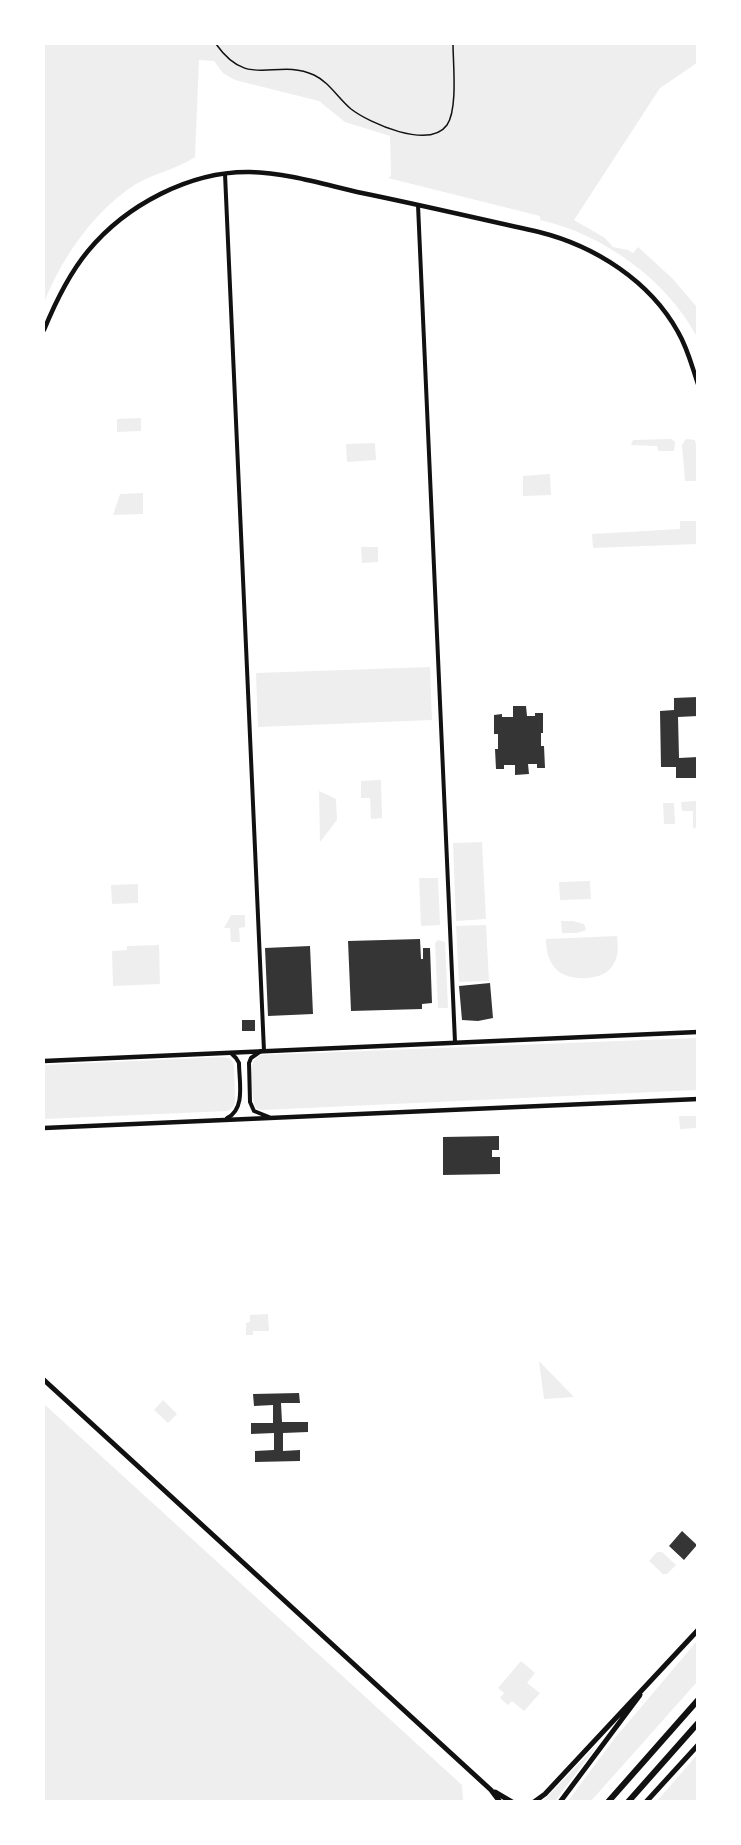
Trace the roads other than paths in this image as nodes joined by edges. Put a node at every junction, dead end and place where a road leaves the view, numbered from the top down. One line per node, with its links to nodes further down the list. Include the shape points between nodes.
1 (225, 174): 2 (street, via 280,176); 3 (street, via 162,194 109,230 78,264); 7 (street)
2 (418, 205): 4 (street, via 559,237 603,257 634,281 670,320 684,343); 6 (street)
3 (44, 330)
4 (698, 384)
5 (698, 1032): 6 (street)
6 (455, 1042): 7 (street)
7 (262, 1051): 8 (street); 11 (street, via 249,1063 250,1102 254,1111)
8 (224, 1053): 9 (street); 12 (street, via 238,1060 240,1100 233,1115)
9 (44, 1060)
10 (698, 1099): 11 (street)
11 (273, 1119): 12 (street)
12 (218, 1121): 13 (street)
13 (44, 1128)
14 (44, 1380): 20 (main road)
15 (698, 1630): 16 (main road)
16 (659, 1670): 23 (main road); 24 (main road)
17 (698, 1700): 25 (main road)
18 (698, 1723): 26 (main road)
19 (698, 1745): 27 (main road)
20 (491, 1790): 21 (main road); 22 (main road)
21 (500, 1802)
22 (512, 1802)
23 (534, 1802)
24 (560, 1802)
25 (608, 1802)
26 (628, 1802)
27 (645, 1802)

